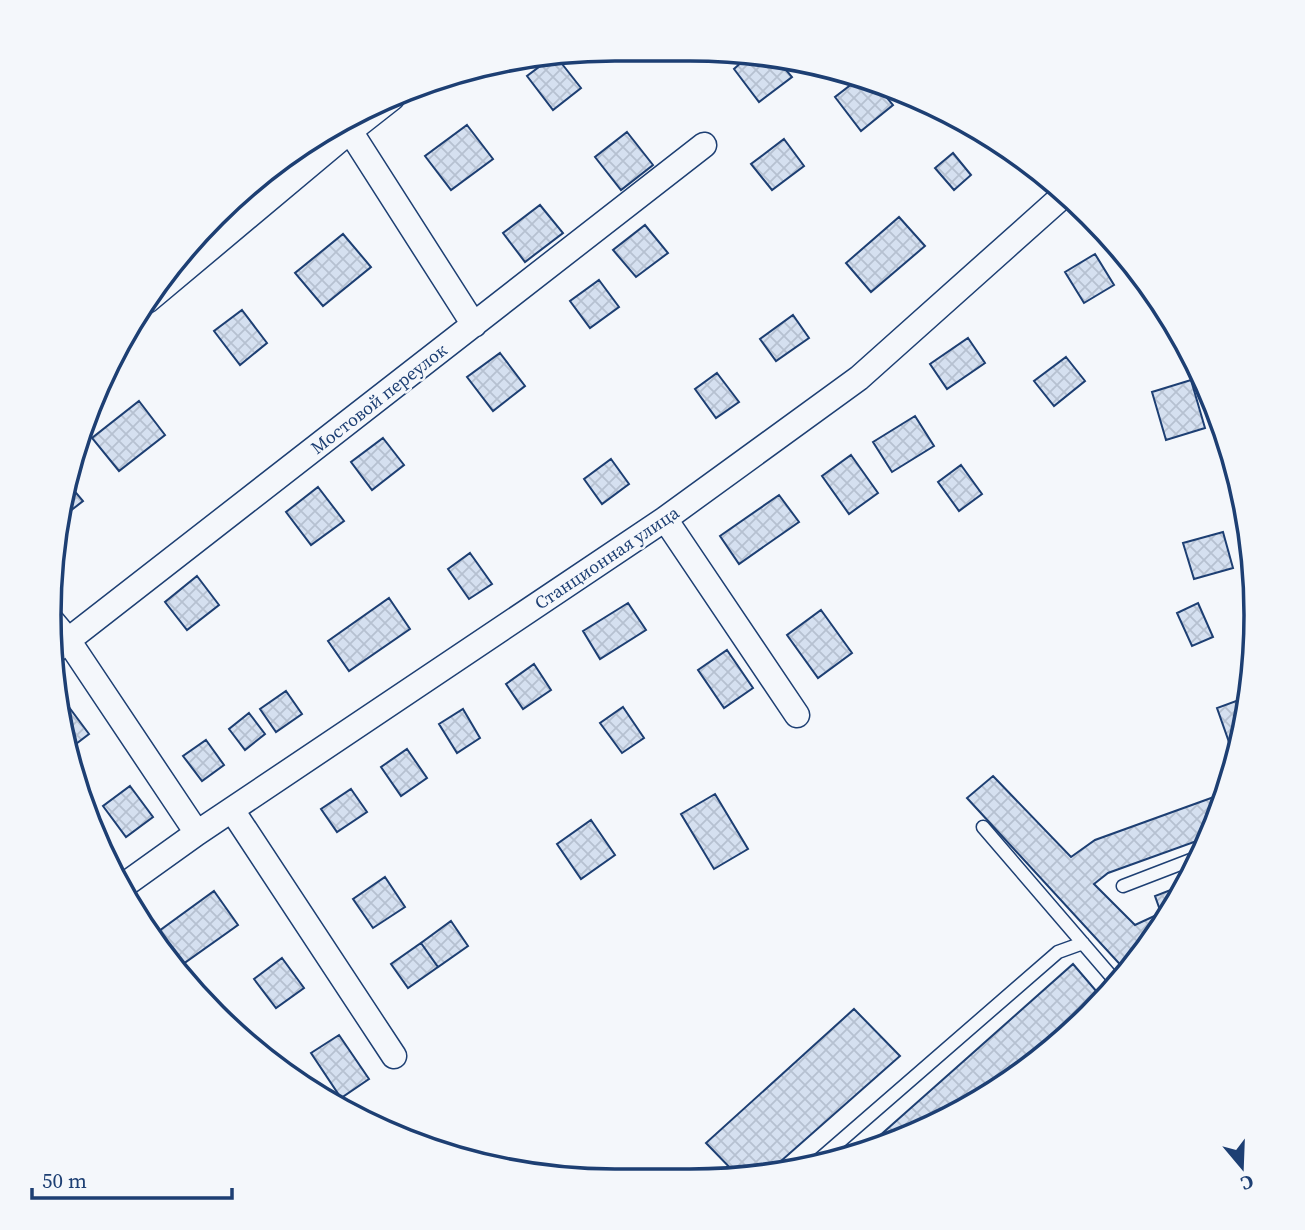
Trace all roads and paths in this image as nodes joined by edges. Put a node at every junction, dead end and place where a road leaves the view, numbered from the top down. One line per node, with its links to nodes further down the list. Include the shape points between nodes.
1 (359, 124): 2 (street)
2 (350, 131): 5 (street); 6 (street)
3 (704, 145): 6 (street, Мостовой переулок)
4 (1057, 201): 7 (street, Станционная улица, via 859,377)
5 (179, 274)
6 (474, 325): 8 (street, Мостовой переулок)
7 (666, 519): 10 (street); 11 (street, Станционная улица)
8 (62, 645)
9 (62, 649): 13 (street)
10 (797, 715)
11 (232, 810): 13 (street, Станционная улица); 19 (street)
12 (983, 827): 17 (lane)
13 (197, 834): 15 (street, Станционная улица)
14 (1186, 862): 16 (lane)
15 (129, 881)
16 (1123, 886)
17 (1083, 943): 18 (lane); 20 (lane, via 1058,952)
18 (1110, 975)
19 (394, 1056)
20 (829, 1151)

